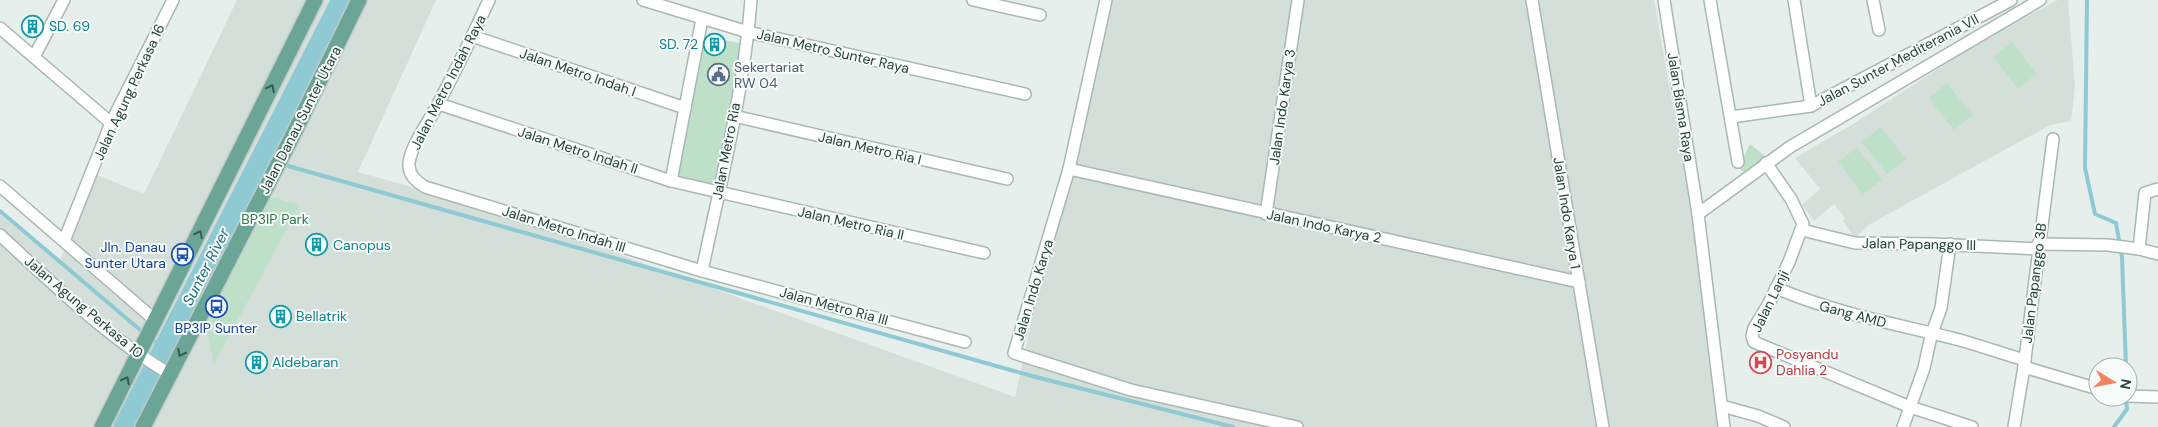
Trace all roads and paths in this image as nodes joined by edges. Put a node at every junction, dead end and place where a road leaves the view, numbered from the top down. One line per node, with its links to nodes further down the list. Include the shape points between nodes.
1 (64, 0): 24 (street)
2 (173, 0): 31 (street, Jalan Agung Perkasa 16)
3 (315, 0): 55 (main road, one-way to 3)
4 (359, 0): 60 (main road, Jalan Danau Sunter Utara, one-way to 60, via 283,154)
5 (489, 0): 23 (street, Jalan Metro Indah Raya)
6 (643, 0): 19 (street, Jalan Metro Sunter Raya)
7 (751, 0): 22 (street, Jalan Metro Ria)
8 (973, 0): 18 (street)
9 (1106, 0): 35 (street, Jalan Indo Karya)
10 (1298, 0): 42 (street, Jalan Indo Karya 3)
11 (1532, 0): 53 (street, Jalan Indo Karya 1)
12 (1664, 0): 43 (street, Jalan Bisma Raya)
13 (1710, 0): 30 (street)
14 (1794, 0): 27 (street)
15 (1873, 0): 21 (street)
16 (2011, 0): 27 (street, Jalan Sunter Mediterania VII)
17 (2040, 0): 34 (street)
18 (1040, 15)
19 (702, 19): 22 (street, Jalan Metro Sunter Raya); 28 (street)
20 (0, 28): 24 (street)
21 (1879, 30)
22 (748, 32): 25 (street, Jalan Metro Sunter Raya); 29 (street, Jalan Metro Ria)
23 (472, 36): 26 (street, Jalan Metro Indah Raya); 28 (street, Jalan Metro Indah I)
24 (34, 57): 31 (street)
25 (1025, 94)
26 (439, 104): 37 (street, Jalan Metro Indah II); 39 (street, Jalan Metro Indah Raya, via 409,163 415,181)
27 (1811, 106): 30 (street)
28 (685, 108): 37 (street)
29 (734, 116): 36 (street, Jalan Metro Ria I); 41 (street, Jalan Metro Ria)
30 (1731, 117): 33 (street)
31 (112, 123): 46 (street, Jalan Agung Perkasa 16)
32 (2053, 139): 48 (street, Jalan Papanggo 3B)
33 (1738, 162)
34 (1766, 163): 43 (street); 44 (street, via 1801,217)
35 (1069, 169): 42 (street, Jalan Indo Karya 2); 68 (street, Jalan Indo Karya, via 1014,353 1131,390)
36 (1007, 179)
37 (671, 181): 41 (street, Jalan Metro Indah II)
38 (0, 186): 46 (street)
39 (425, 187): 52 (street, Jalan Metro Indah III)
40 (2158, 189): 49 (street, via 2145,193)
41 (718, 193): 50 (street, Jalan Metro Ria II); 52 (street, Jalan Metro Ria)
42 (1266, 214): 53 (street, Jalan Indo Karya 2)
43 (1698, 214): 64 (street)
44 (1802, 230): 47 (street, Jalan Papanggo III, via 1855,243); 54 (street, Jalan Lanji)
45 (0, 235): 58 (street, Jalan Agung Perkasa 10, via 67,297)
46 (64, 241): 55 (street)
47 (1950, 244): 48 (street, Jalan Papanggo III); 56 (street, via 1944,295)
48 (2038, 247): 49 (street, Jalan Papanggo III, via 2108,245); 59 (street, Jalan Papanggo 3B)
49 (2134, 248): 51 (street, Jalan Papanggo III)
50 (984, 253)
51 (2158, 254)
52 (702, 271): 57 (street, Jalan Metro Ria III)
53 (1578, 282): 69 (street, Jalan Indo Karya 1)
54 (1776, 288): 56 (street, Gang AMD, via 1853,316); 65 (street, Jalan Lanji, via 1753,332 1752,339 1756,344)
55 (155, 324): 58 (main road)
56 (1932, 334): 59 (street, Gang AMD, via 1951,337); 65 (street)
57 (965, 342)
58 (144, 352): 60 (street, Jalan Agung Perkasa 10); 66 (main road, one-way to 58)
59 (2024, 363): 61 (street, Gang AMD); 74 (street, Jalan Papanggo 3B)
60 (167, 373): 67 (main road, Jalan Danau Sunter Utara)
61 (2088, 385)
62 (2138, 397): 63 (street)
63 (2158, 398)
64 (1722, 406): 70 (street); 71 (street)
65 (1910, 407): 72 (street); 73 (street)
66 (102, 427)
67 (143, 427)
68 (1297, 427)
69 (1602, 427)
70 (1724, 427)
71 (1784, 427)
72 (1903, 427)
73 (1972, 427)
74 (2014, 427)

